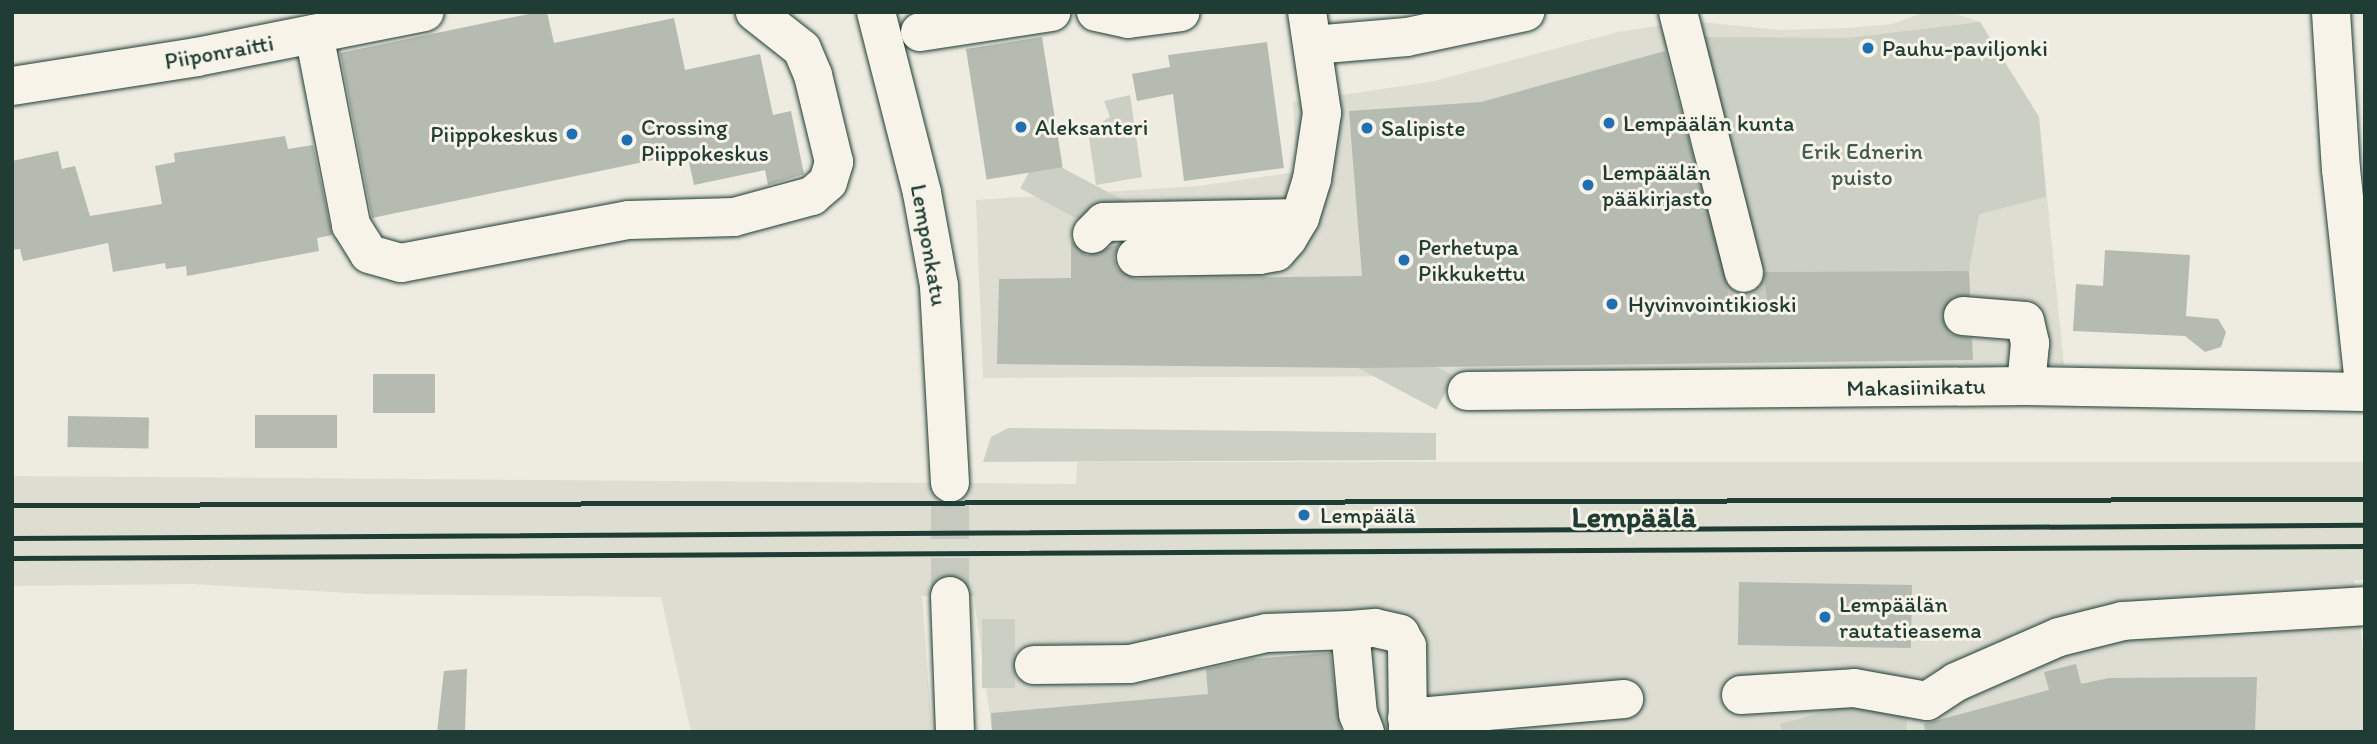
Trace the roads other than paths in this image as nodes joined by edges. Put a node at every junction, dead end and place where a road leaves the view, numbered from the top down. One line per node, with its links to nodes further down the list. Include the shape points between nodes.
1 (425, 12): 12 (street, Piiponraitti)
2 (755, 12): 12 (street, via 802,49 813,75 834,162 828,182 812,196 734,217 629,220 401,263 369,254 351,225)
3 (876, 12): 22 (street, Lemponkatu, via 922,193 939,286)
4 (1051, 12): 11 (street)
5 (1096, 12): 6 (street, via 1128,19)
6 (1181, 12)
7 (1525, 12): 10 (street, via 1408,37)
8 (1678, 12): 17 (street)
9 (2331, 12): 19 (street)
10 (1310, 29): 14 (street, via 1322,113 1319,147)
11 (920, 32)
12 (314, 34): 13 (street, Piiponraitti)
13 (12, 86)
14 (1300, 218): 15 (street, via 1104,222); 16 (street, via 1276,251 1242,256)
15 (1092, 234)
16 (1136, 257)
17 (1744, 273)
18 (1963, 316): 20 (street, via 2025,321 2029,343)
19 (2363, 381): 20 (street, Makasiinikatu)
20 (2026, 386): 21 (street, Makasiinikatu)
21 (1467, 391)
22 (950, 483)
23 (950, 596): 31 (street)
24 (2365, 606): 29 (street, via 2123,621 2059,637 1956,682)
25 (1350, 630): 26 (street, via 1267,632 1130,664); 30 (street, via 1389,628 1400,634 1407,646); 32 (street, via 1358,714)
26 (1034, 665)
27 (1741, 695): 29 (street, via 1854,688)
28 (1624, 699): 30 (street)
29 (1927, 716)
30 (1408, 725)
31 (955, 732)
32 (1365, 732)

